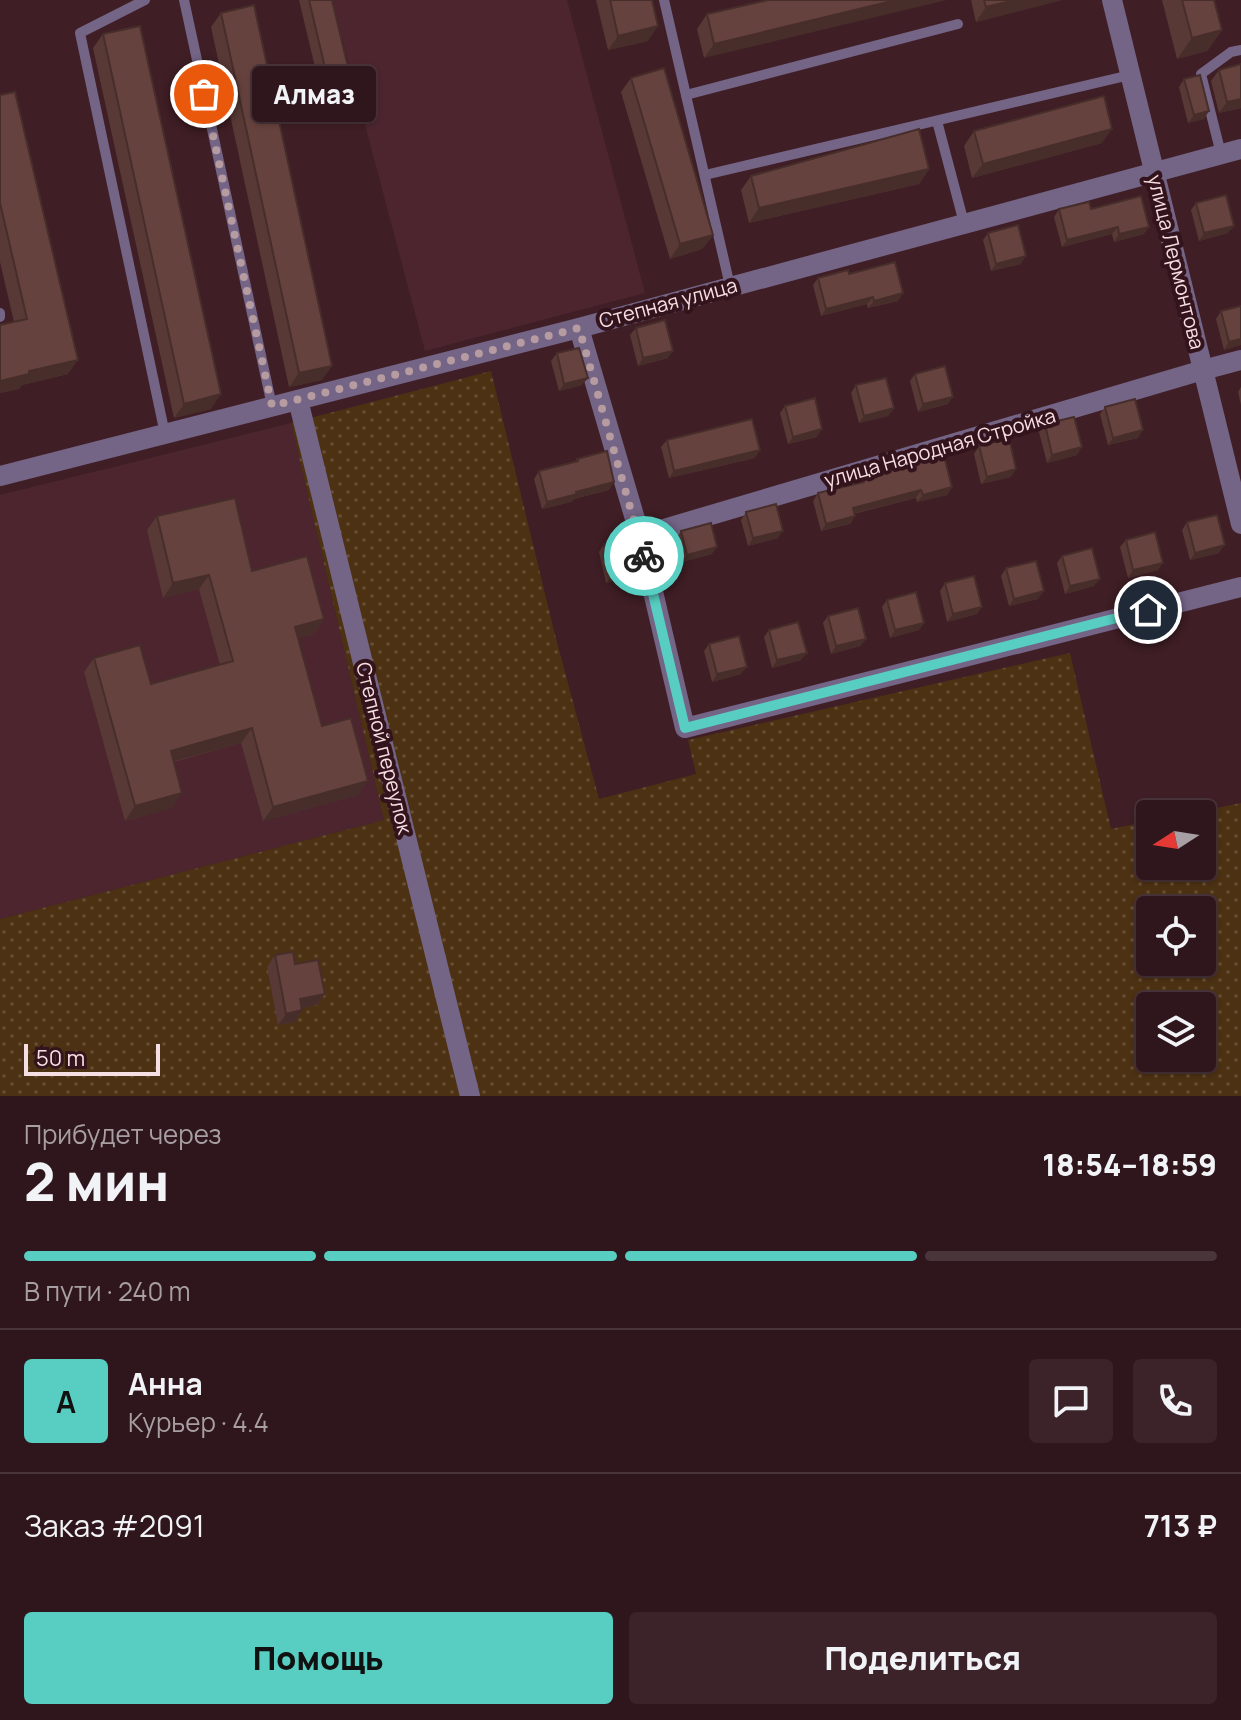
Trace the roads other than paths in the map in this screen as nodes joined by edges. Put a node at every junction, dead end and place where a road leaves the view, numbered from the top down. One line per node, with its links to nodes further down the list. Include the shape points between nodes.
1 (145, 0): 20 (lane, via 80,33)
2 (184, 0): 19 (lane)
3 (664, 0): 8 (lane)
4 (1112, 0): 7 (street, улица Лермонтова)
5 (958, 24): 8 (lane)
6 (1241, 50): 10 (lane, via 1201,74)
7 (1130, 75): 9 (lane); 11 (street, улица Лермонтова)
8 (686, 95): 12 (lane)
9 (937, 121): 12 (lane); 13 (lane)
10 (1231, 152): 11 (street, Степная улица)
11 (1154, 172): 13 (street, Степная улица); 17 (street, улица Лермонтова)
12 (705, 175): 14 (lane)
13 (964, 223): 14 (street, Степная улица)
14 (730, 286): 15 (street, Степная улица)
15 (579, 328): 18 (street, Степная улица); 23 (street)
16 (1241, 360): 17 (street, улица Народная Стройка)
17 (1203, 370): 22 (street, улица Лермонтова); 23 (street, улица Народная Стройка)
18 (298, 400): 19 (street, Степная улица); 25 (street, Степной переулок)
19 (272, 406): 20 (street, Степная улица)
20 (165, 434): 21 (street, Степная улица)
21 (0, 476)
22 (1241, 524)
23 (640, 536): 24 (street, via 685,728)
24 (1241, 587)
25 (470, 1096)

